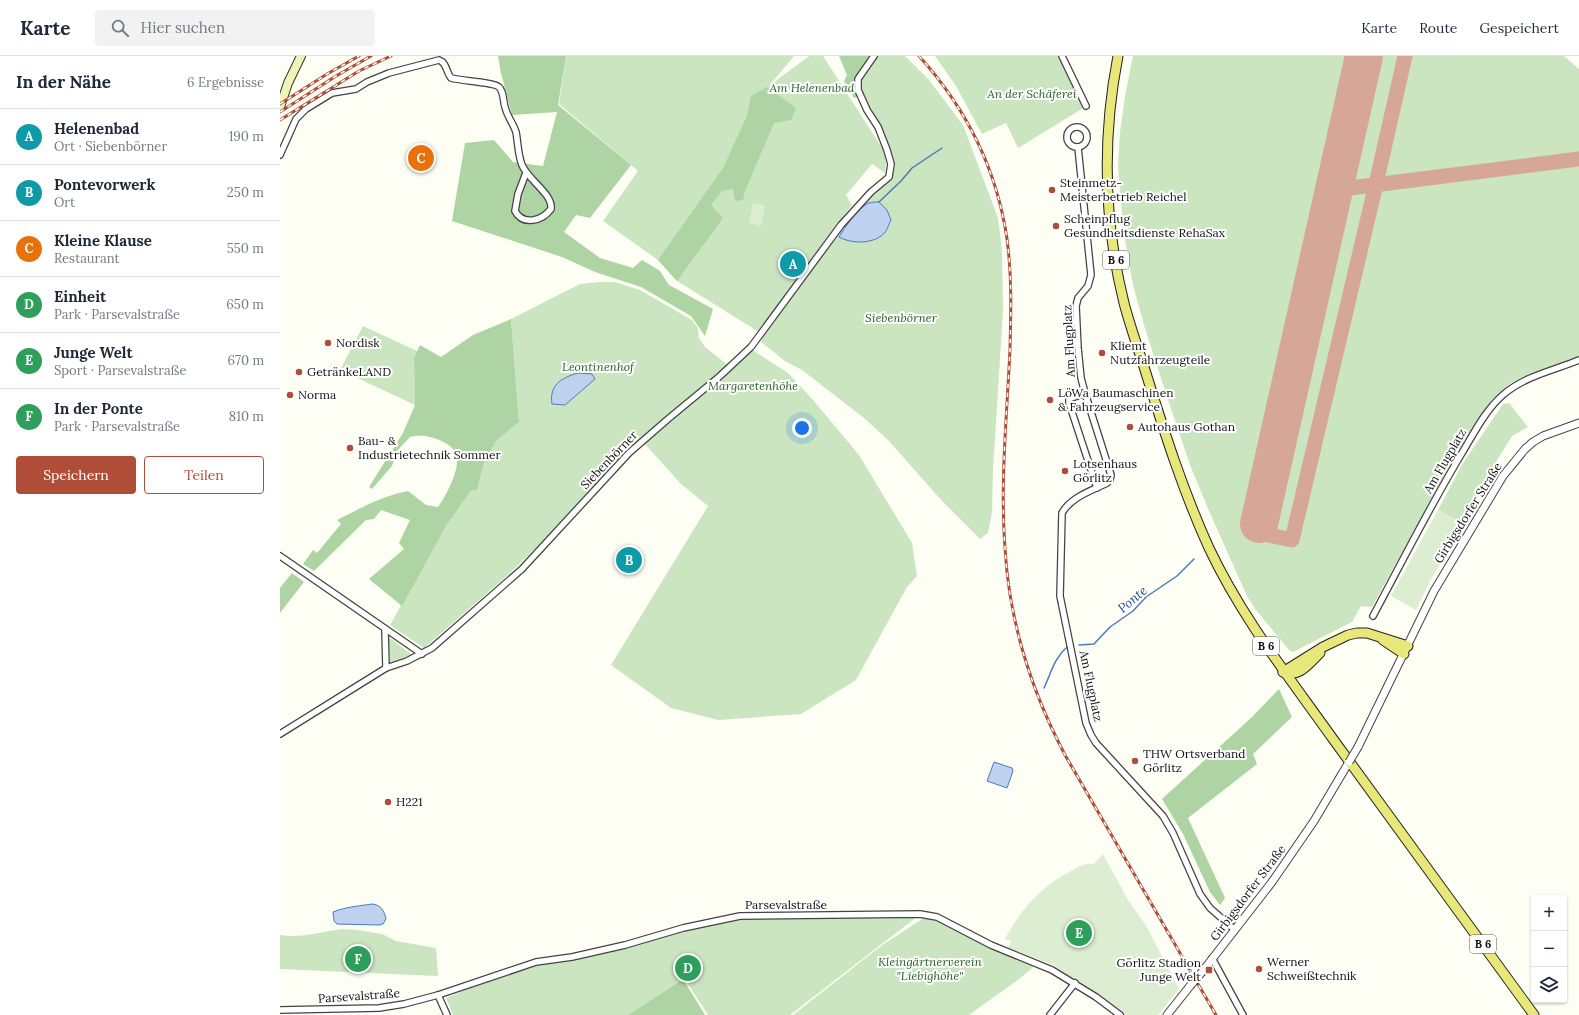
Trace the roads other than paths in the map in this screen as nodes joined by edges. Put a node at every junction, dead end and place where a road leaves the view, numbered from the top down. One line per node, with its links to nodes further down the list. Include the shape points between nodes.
1 (301, 56): 6 (main road)
2 (874, 56): 19 (street, Siebenbörner, via 858,78 858,90 887,150 891,164 889,177 871,192 841,225 738,361 629,453 522,569)
3 (1062, 56): 5 (street)
4 (1118, 56): 22 (main road, B 6, via 1109,112 1107,168 1114,250 1125,304 1177,470 1210,550 1248,619)
5 (1086, 106)
6 (280, 107)
7 (1078, 147): 11 (street, Am Flugplatz, via 1091,275 1088,286 1078,298 1076,306 1081,378)
8 (280, 155): 9 (street, via 296,119 306,109 332,93 356,89 389,73 439,60 446,66 451,78 497,85 500,88 515,130)
9 (526, 173): 9 (street, via 515,211 524,220 535,220 549,213 552,205 548,196)
10 (1579, 360): 15 (street, Am Flugplatz, via 1516,386 1493,406 1442,488)
11 (1085, 393): 13 (street, Am Flugplatz, via 1112,475 1110,480); 13 (street, Am Flugplatz, via 1069,399 1069,403)
12 (1579, 423): 18 (street, Girbigsdorfer Straße, via 1533,442 1503,476 1452,558)
13 (1097, 488): 25 (street, Am Flugplatz, via 1066,505 1061,521 1060,596 1086,722 1096,744 1163,816 1200,894 1210,908)
14 (280, 556): 16 (street)
15 (1373, 616)
16 (385, 630): 19 (street); 21 (street)
17 (1329, 645): 18 (main road, via 1348,635 1367,633); 20 (main road); 22 (main road)
18 (1406, 650): 25 (street, Girbigsdorfer Straße, bridge, via 1358,747 1314,821)
19 (422, 654): 21 (street, Siebenbörner)
20 (1305, 667): 22 (main road, via 1294,674); 23 (main road, via 1301,677)
21 (386, 668): 24 (street, Siebenbörner)
22 (1284, 672): 23 (main road, B 6)
23 (1300, 694): 36 (main road, B 6)
24 (280, 734)
25 (1235, 930): 26 (street, Girbigsdorfer Straße)
26 (1212, 958): 34 (street, Girbigsdorfer Straße, bridge); 35 (street)
27 (1075, 983): 28 (street, Parsevalstraße, via 933,916 740,916 572,957 536,962); 32 (street); 33 (street, Parsevalstraße)
28 (438, 995): 30 (street, Parsevalstraße, via 404,1004); 31 (street)
29 (280, 1010): 30 (street, Parsevalstraße)
30 (347, 1012)
31 (446, 1015)
32 (1050, 1015)
33 (1120, 1015)
34 (1167, 1015)
35 (1243, 1015)
36 (1534, 1015)

